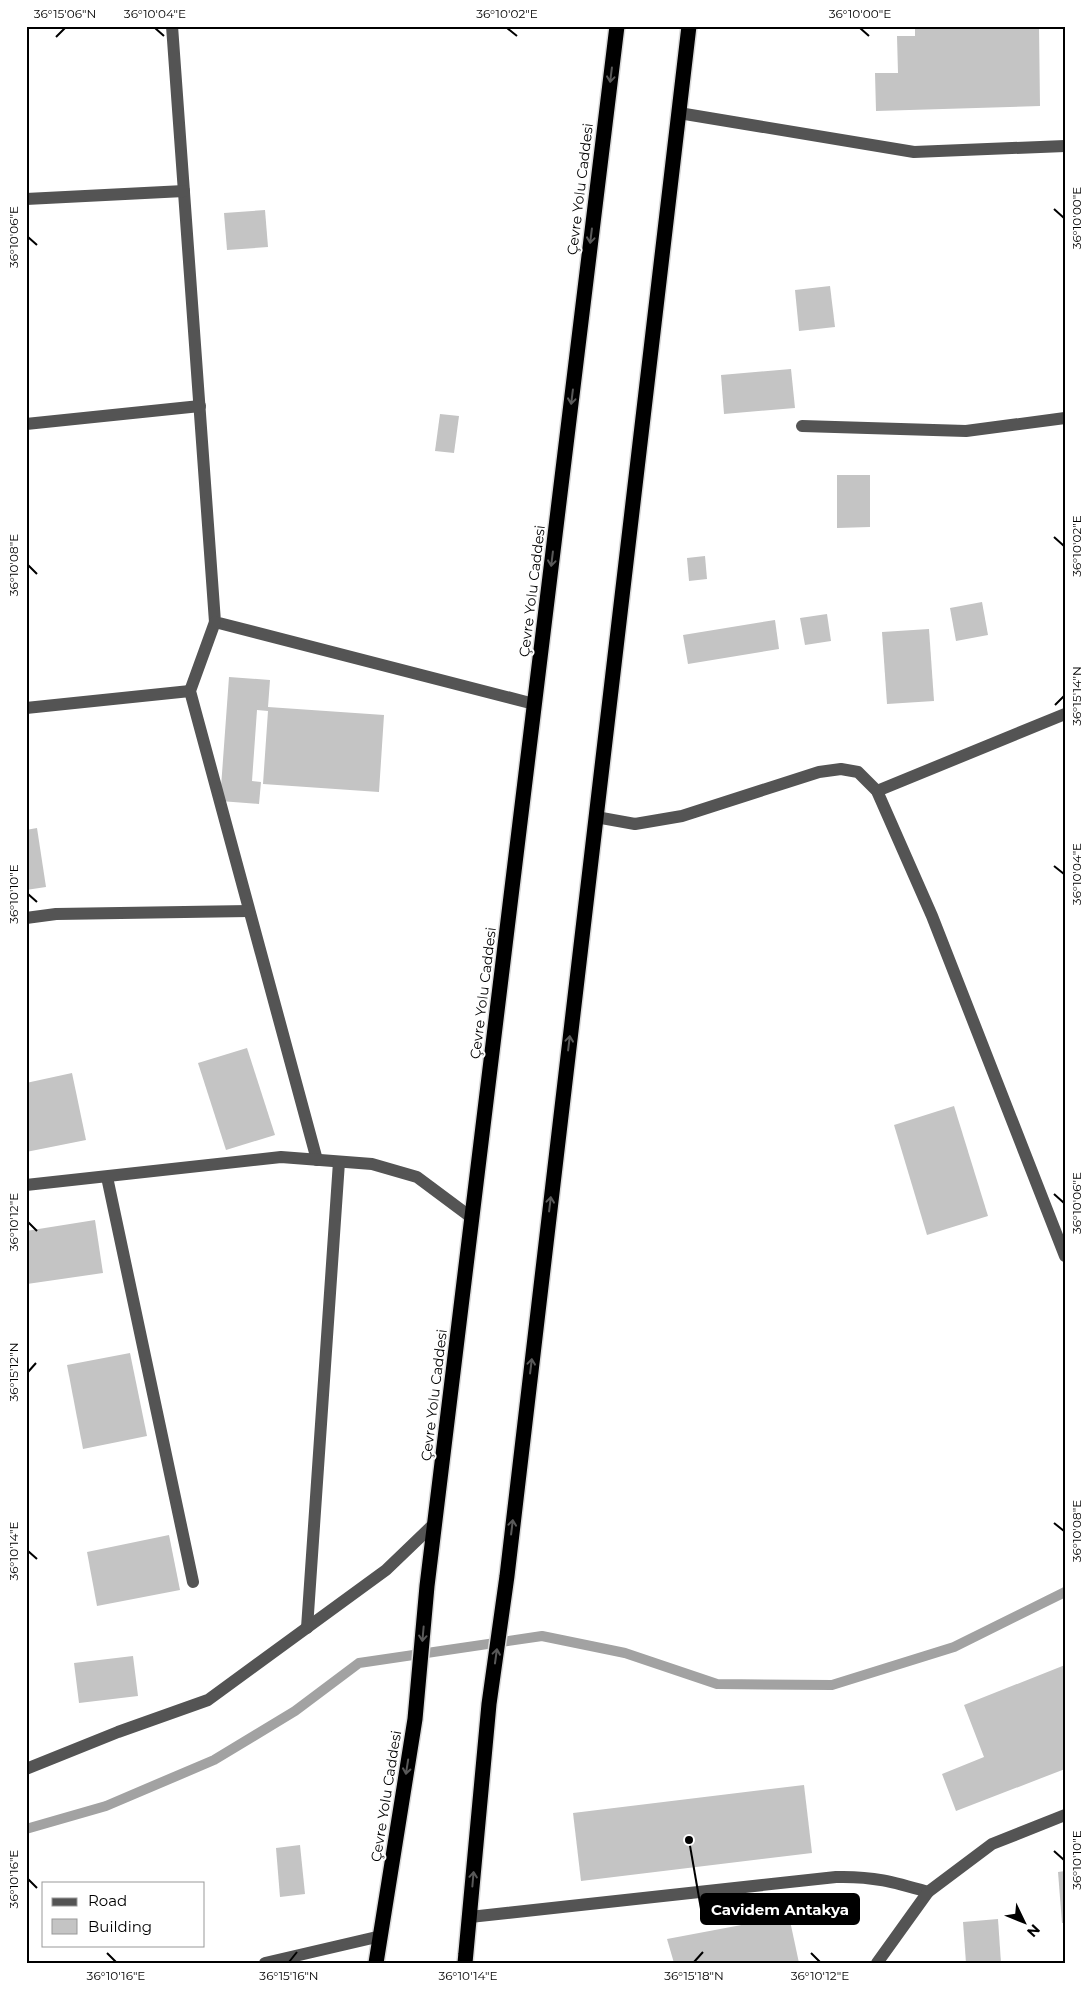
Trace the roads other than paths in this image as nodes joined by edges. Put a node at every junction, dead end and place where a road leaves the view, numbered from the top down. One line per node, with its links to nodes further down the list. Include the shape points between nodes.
1 (172, 26): 6 (street)
2 (617, 26): 14 (highway, Çevre Yolu Caddesi, one-way to 14)
3 (689, 26): 4 (highway)
4 (679, 113): 5 (street, via 914,152); 18 (highway)
5 (1065, 146)
6 (184, 191): 7 (street); 8 (street)
7 (26, 199)
8 (200, 406): 10 (street); 12 (street)
9 (1065, 418): 11 (street, via 966,430)
10 (26, 424)
11 (802, 426)
12 (215, 622): 13 (street); 14 (street)
13 (190, 691): 15 (street); 19 (street)
14 (534, 704): 25 (highway, Çevre Yolu Caddesi)
15 (26, 708)
16 (1065, 714): 17 (street)
17 (877, 791): 18 (street, via 858,772 841,769 819,772 682,816 635,824); 26 (street, via 932,916)
18 (596, 817): 33 (highway, one-way to 18, via 489,1704 507,1576)
19 (250, 911): 20 (street, via 56,914); 21 (street)
20 (26, 918)
21 (317, 1160): 22 (street); 23 (street, via 281,1157)
22 (339, 1162): 25 (street, via 372,1164 417,1177); 29 (street)
23 (107, 1176): 24 (street); 28 (street)
24 (26, 1186)
25 (472, 1218): 27 (highway, Çevre Yolu Caddesi)
26 (1065, 1256)
27 (435, 1523): 29 (street, via 386,1570); 34 (highway, Çevre Yolu Caddesi, one-way to 34, via 415,1719)
28 (193, 1582)
29 (307, 1628): 30 (street, via 208,1700)
30 (26, 1769)
31 (1065, 1815): 32 (street, via 992,1844)
32 (928, 1892): 33 (street, via 890,1880 864,1876 836,1877); 38 (street)
33 (470, 1917): 37 (highway)
34 (381, 1936): 35 (street); 36 (highway, Çevre Yolu Caddesi)
35 (265, 1963)
36 (376, 1963)
37 (465, 1963)
38 (877, 1963)

